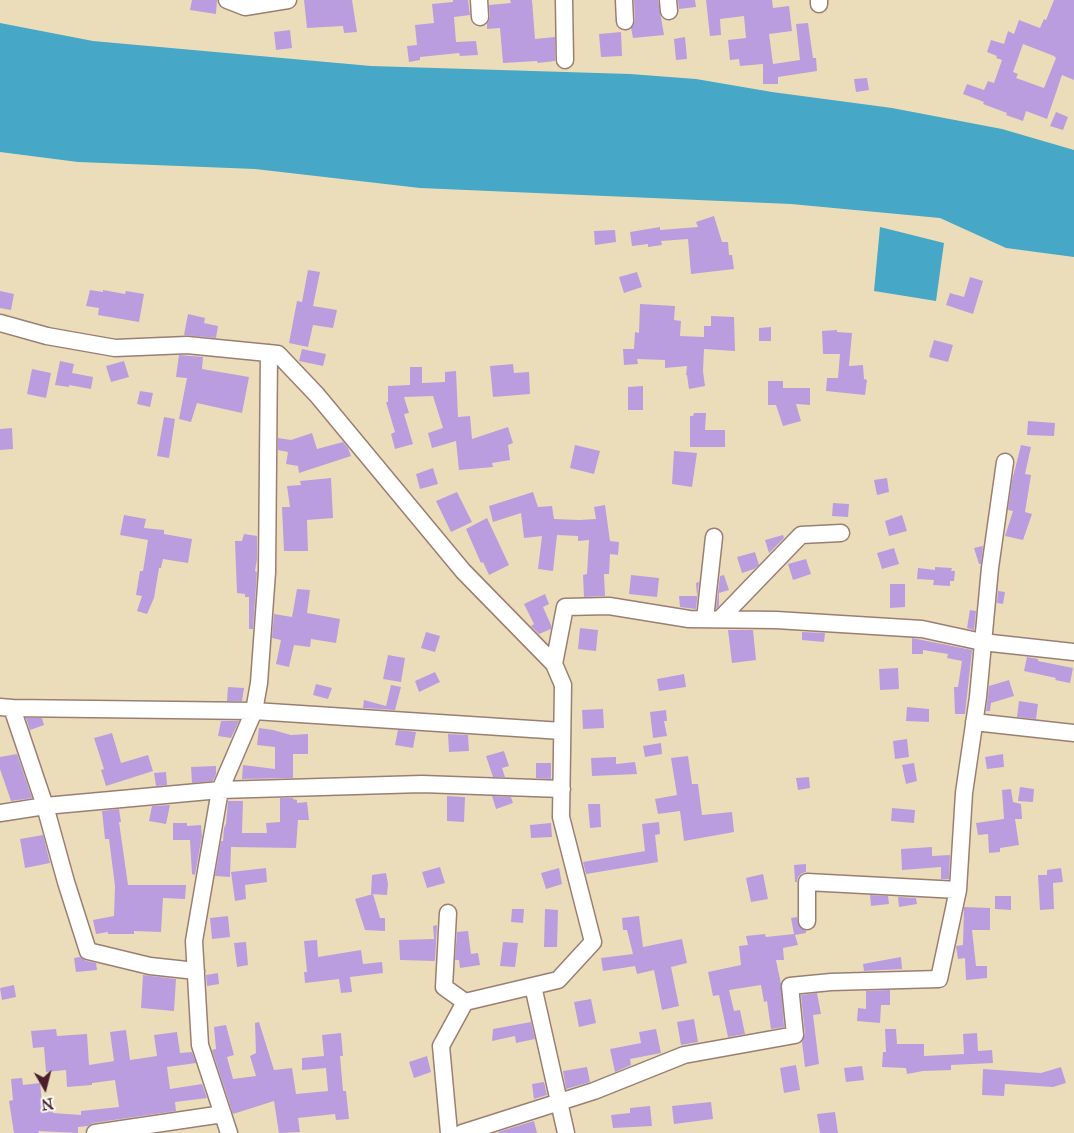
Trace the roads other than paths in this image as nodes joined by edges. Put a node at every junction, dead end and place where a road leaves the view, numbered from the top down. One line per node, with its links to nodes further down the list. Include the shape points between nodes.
1 (228, 0): 6 (street)
2 (288, 0): 6 (street)
3 (479, 0): 7 (street)
4 (564, 0): 9 (street)
5 (624, 0): 8 (street)
6 (246, 4)
7 (480, 17)
8 (625, 21)
9 (566, 60)
10 (0, 323): 11 (street, via 47,336 115,348 187,345)
11 (269, 353): 18 (street, via 278,354 318,395 463,571); 20 (street, via 267,572)
12 (1005, 462): 16 (street)
13 (841, 532): 15 (street, via 801,535)
14 (714, 537): 15 (street)
15 (713, 619): 16 (street, via 922,629); 18 (street, via 689,619 609,606 565,607)
16 (982, 642): 17 (street); 21 (street)
17 (1074, 652)
18 (554, 664): 22 (street, via 563,685)
19 (6, 708): 20 (street); 26 (street)
20 (254, 711): 22 (street); 25 (street)
21 (974, 722): 23 (street); 28 (street, via 964,792)
22 (562, 732): 24 (street)
23 (1074, 733)
24 (562, 789): 25 (street, via 422,784); 32 (street, via 561,817 593,942 558,980)
25 (220, 790): 26 (street); 31 (street, via 194,941)
26 (45, 806): 27 (street); 31 (street, via 88,951 150,966)
27 (0, 812)
28 (958, 890): 30 (street, via 807,882); 34 (street, via 939,979 790,986 795,1035 684,1055)
29 (448, 913): 33 (street, via 444,987)
30 (807, 921)
31 (196, 971): 35 (street, via 200,1046)
32 (533, 986): 33 (street); 34 (street)
33 (465, 1002): 38 (street, via 441,1046)
34 (560, 1102): 39 (street); 40 (street)
35 (223, 1114): 36 (street); 37 (street)
36 (95, 1133)
37 (229, 1133)
38 (449, 1133)
39 (462, 1133)
40 (566, 1133)

